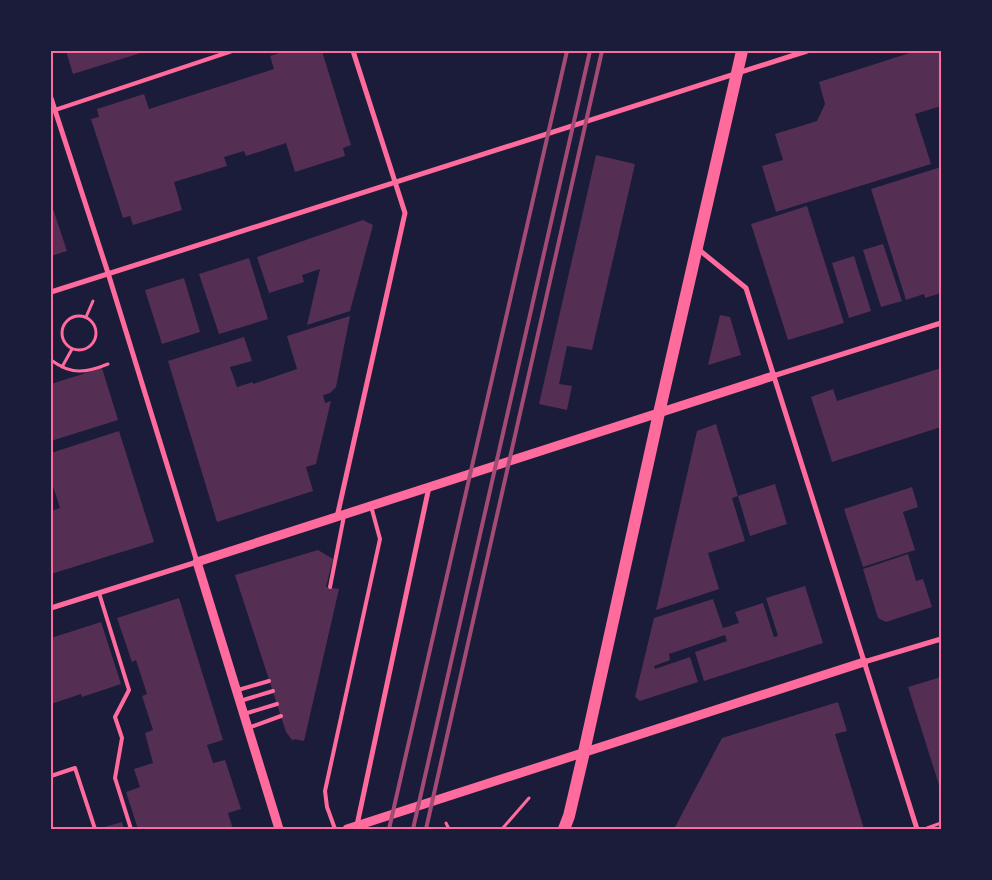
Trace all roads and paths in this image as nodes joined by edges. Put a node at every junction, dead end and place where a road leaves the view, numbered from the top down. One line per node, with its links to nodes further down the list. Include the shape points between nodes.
1 (232, 51): 7 (lane)
2 (353, 51): 8 (street)
3 (742, 51): 5 (main road)
4 (807, 51): 5 (street)
5 (736, 74): 8 (street); 9 (main road)
6 (51, 98): 7 (street)
7 (55, 110): 10 (street)
8 (396, 182): 10 (street); 23 (street, via 405,213)
9 (697, 248): 19 (street, via 746,288); 20 (main road)
10 (108, 273): 11 (street); 24 (street)
11 (51, 292)
12 (93, 301): 13 (path)
13 (86, 317): 15 (path, via 70,318 63,328 63,339); 15 (path, via 96,330 94,341 87,349)
14 (941, 323): 19 (street)
15 (72, 349): 18 (path)
16 (51, 360): 18 (path)
17 (108, 364): 18 (path, via 82,371)
18 (62, 367)
19 (773, 376): 20 (street); 29 (street)
20 (659, 413): 21 (street); 38 (main road)
21 (429, 487): 22 (street); 43 (street)
22 (371, 506): 23 (street); 47 (lane, via 380,539 325,791)
23 (340, 515): 24 (street); 25 (lane)
24 (197, 562): 26 (street); 31 (street)
25 (330, 587)
26 (99, 593): 27 (street); 45 (lane, via 129,690 114,717 122,738 115,778)
27 (51, 608)
28 (941, 639): 29 (street)
29 (864, 662): 38 (street); 52 (street)
30 (270, 681): 31 (lane)
31 (237, 691): 33 (street)
32 (273, 691): 33 (lane)
33 (240, 701): 35 (street)
34 (277, 704): 35 (lane)
35 (244, 714): 37 (street)
36 (281, 716): 37 (lane)
37 (248, 728): 46 (street)
38 (584, 752): 43 (street); 51 (main road)
39 (51, 776): 44 (lane, via 75,768)
40 (529, 798): 50 (path)
41 (446, 823): 49 (path)
42 (941, 823): 53 (path)
43 (357, 825): 48 (street)
44 (95, 829)
45 (131, 829)
46 (279, 829)
47 (335, 829)
48 (347, 829)
49 (449, 829)
50 (502, 829)
51 (564, 829)
52 (917, 829)
53 (923, 829)

